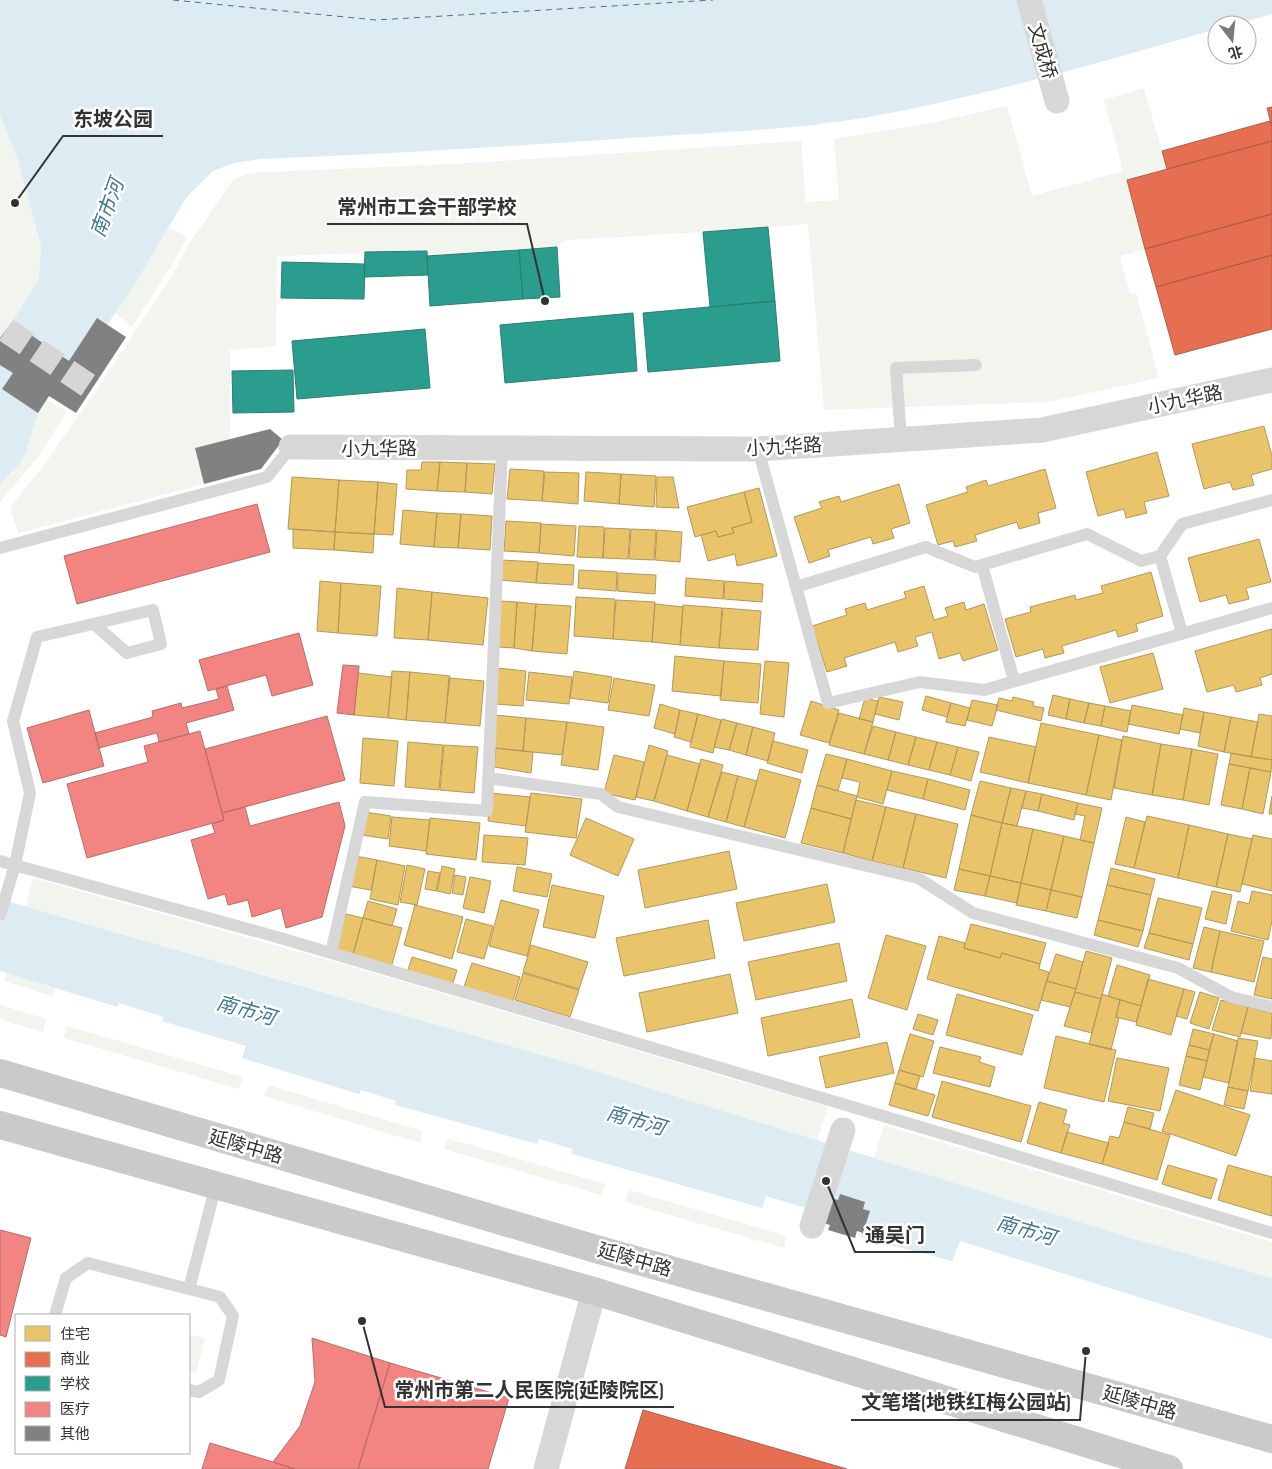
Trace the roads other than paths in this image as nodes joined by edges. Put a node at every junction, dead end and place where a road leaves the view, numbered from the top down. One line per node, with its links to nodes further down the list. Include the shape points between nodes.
1 (1029, 0): 2 (street, 文成桥)
2 (1058, 101)
3 (976, 365): 5 (lane, via 896,368)
4 (1272, 380): 5 (street, 小九华路, via 1042,430)
5 (901, 439): 8 (street, 小九华路)
6 (291, 447): 7 (street, 小九华路); 10 (lane, via 267,477)
7 (502, 448): 8 (street, 小九华路); 18 (lane)
8 (758, 449): 13 (lane)
9 (1272, 500): 11 (lane, via 1182,524)
10 (0, 548)
11 (1160, 556): 12 (lane, via 1141,561 1087,534); 16 (lane)
12 (982, 565): 13 (lane, via 975,567 926,547); 17 (lane)
13 (796, 587): 17 (lane, via 828,703 920,682 984,690)
14 (1272, 608): 16 (lane)
15 (94, 624): 15 (lane, via 127,653 160,644 153,610); 20 (lane, via 37,637 13,721 30,793)
16 (1182, 633): 17 (lane)
17 (1014, 682)
18 (488, 778): 22 (lane, via 487,811 365,802); 23 (lane, via 601,794 618,807 918,878 973,913 1178,968 1231,997)
19 (0, 861): 20 (lane)
20 (15, 865): 21 (lane); 22 (lane)
21 (0, 915)
22 (331, 953): 29 (lane)
23 (1272, 1007)
24 (0, 1073): 34 (main road, 延陵中路, via 606,1251)
25 (0, 1125): 27 (main road)
26 (843, 1130): 28 (street)
27 (216, 1185): 30 (lane); 31 (main road)
28 (812, 1226)
29 (1272, 1233)
30 (189, 1289): 32 (lane, via 88,1263 66,1278); 33 (lane, via 220,1297 233,1316 219,1380 199,1392)
31 (594, 1291): 35 (street); 36 (main road)
32 (55, 1314)
33 (190, 1390)
34 (1272, 1439)
35 (546, 1469)
36 (1169, 1469)

